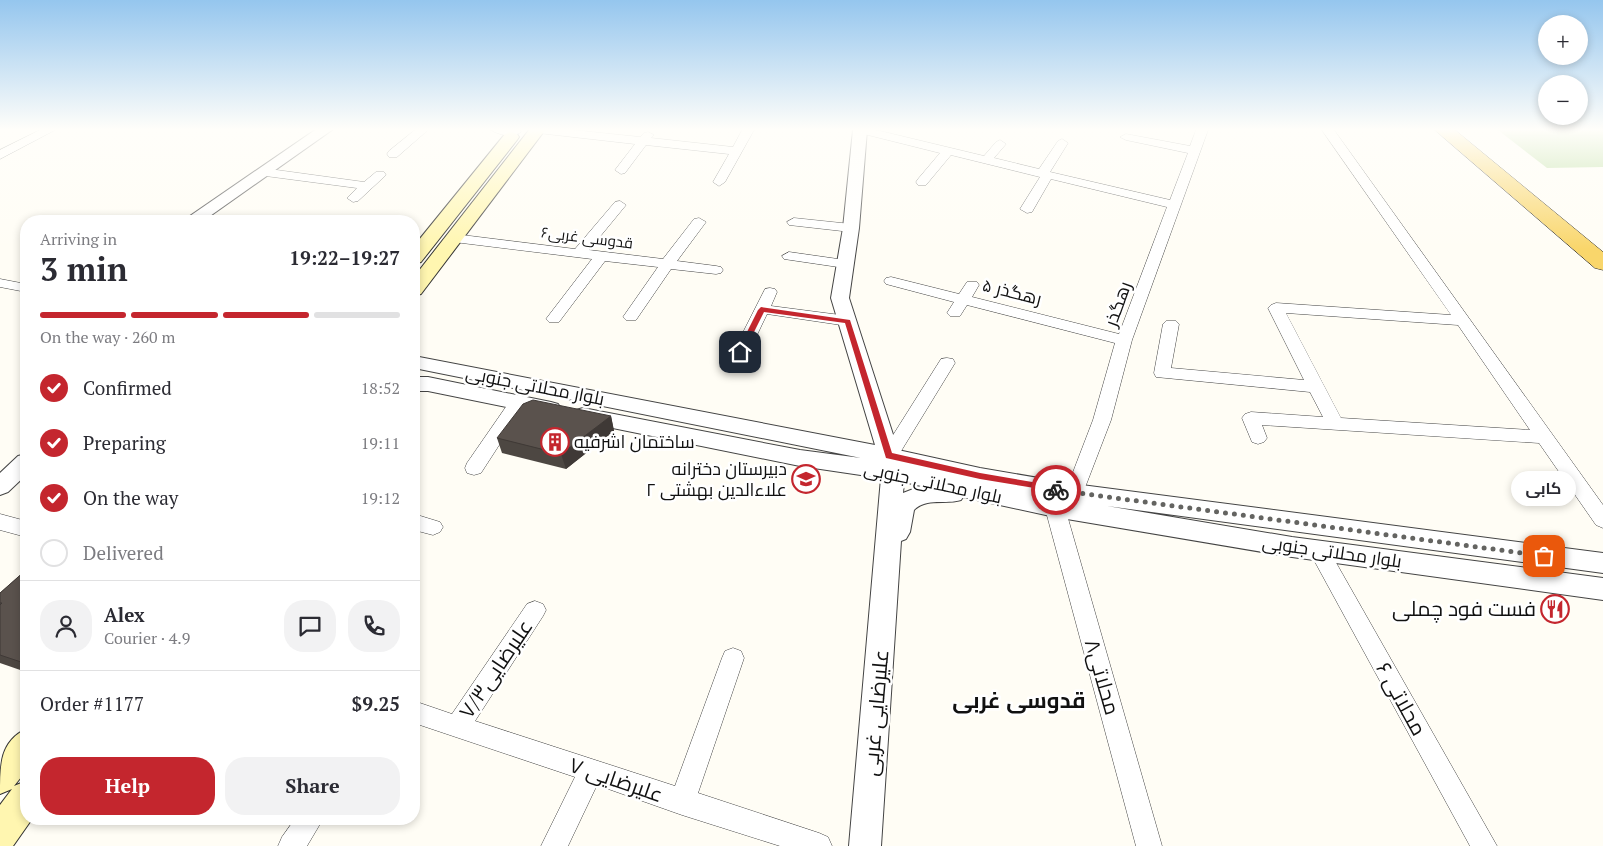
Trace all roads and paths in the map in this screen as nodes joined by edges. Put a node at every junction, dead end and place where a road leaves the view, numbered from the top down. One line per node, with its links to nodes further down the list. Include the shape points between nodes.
1 (266, 169): 13 (street)
2 (485, 169): 16 (main road)
3 (506, 169): 17 (main road)
4 (726, 169): 18 (street)
5 (856, 169): 28 (street)
6 (932, 169): 19 (street)
7 (1022, 169): 15 (street)
8 (1048, 169): 15 (street)
9 (1188, 169): 22 (street, رهگذر)
10 (1356, 169): 49 (street)
11 (1494, 169): 32 (main road)
12 (1511, 169): 32 (main road)
13 (262, 172): 20 (street); 25 (street)
14 (380, 175): 20 (street)
15 (1045, 175): 22 (street); 24 (street)
16 (476, 181): 17 (main road); 30 (main road)
17 (496, 182): 29 (main road)
18 (719, 182)
19 (922, 182)
20 (366, 186): 21 (street)
21 (353, 198)
22 (1174, 205): 51 (street, رهگذر)
23 (620, 206): 31 (street)
24 (1027, 209)
25 (201, 215)
26 (699, 222): 35 (street)
27 (794, 222): 28 (street)
28 (851, 228): 36 (street)
29 (454, 238): 31 (street, قدوسی غربی۶); 39 (main road)
30 (420, 251)
31 (579, 253): 33 (street, قدوسی غربی۶)
32 (1600, 253)
33 (601, 256): 35 (street, قدوسی غربی۶); 47 (street)
34 (789, 256): 36 (street)
35 (668, 264): 37 (street, قدوسی غربی۶); 46 (street)
36 (846, 264): 48 (street, via 840,298)
37 (716, 270)
38 (891, 281): 44 (street, ۵ رهگذر)
39 (420, 282)
40 (0, 283): 42 (street)
41 (972, 285): 44 (street)
42 (20, 287)
43 (770, 292): 45 (street)
44 (959, 306): 51 (street, ۵ رهگذر)
45 (761, 310): 48 (street); 52 (street)
46 (631, 317)
47 (554, 319)
48 (848, 321): 61 (street)
49 (1462, 321): 56 (street, via 1276,308); 59 (street)
50 (1171, 324): 56 (street, via 1162,373)
51 (1124, 340): 65 (street, رهگذر, via 1102,420)
52 (740, 352)
53 (420, 363): 61 (street, بلوار محلاتی جنوبی, via 808,441)
54 (947, 363): 61 (street)
55 (420, 384): 57 (street, بلوار محلاتی جنوبی)
56 (1317, 387): 58 (street)
57 (518, 402): 61 (street, بلوار محلاتی جنوبی, via 800,458); 63 (street)
58 (1334, 422): 59 (street); 60 (street, via 1251,418)
59 (1545, 437): 68 (street)
60 (1258, 438)
61 (891, 463): 65 (street, بلوار محلاتی جنوبی); 66 (street, بلوار محلاتی جنوبی); 75 (street, علیرضایی غربی)
62 (20, 468): 64 (street)
63 (474, 468)
64 (0, 486)
65 (1074, 493): 74 (street, بلوار محلاتی جنوبی)
66 (993, 496): 67 (street, بلوار محلاتی جنوبی); 75 (street, علیرضایی غربی, via 915,496 904,507)
67 (1055, 508): 73 (street, بلوار محلاتی جنوبی); 92 (street, محلاتی۸)
68 (1603, 520)
69 (0, 522): 71 (street)
70 (420, 524): 72 (street)
71 (20, 527)
72 (433, 527)
73 (1319, 551): 76 (street, بلوار محلاتی جنوبی); 93 (street, ۶ محلاتی)
74 (1603, 563)
75 (886, 580): 91 (street, علیرضایی غربی)
76 (1603, 589)
77 (535, 610): 80 (street, علیرضایی۷/۳)
78 (733, 658): 84 (street)
79 (420, 714): 80 (street, ۷ علیرضایی)
80 (457, 727): 82 (street, ۷ علیرضایی)
81 (20, 752): 83 (main road)
82 (590, 771): 84 (street, ۷ علیرضایی); 89 (street)
83 (0, 777)
84 (682, 802): 90 (street, ۷ علیرضایی)
85 (20, 806): 87 (main road)
86 (306, 825): 88 (street)
87 (0, 834)
88 (291, 846)
89 (554, 846)
90 (819, 846)
91 (865, 846)
92 (1149, 846)
93 (1484, 846)

